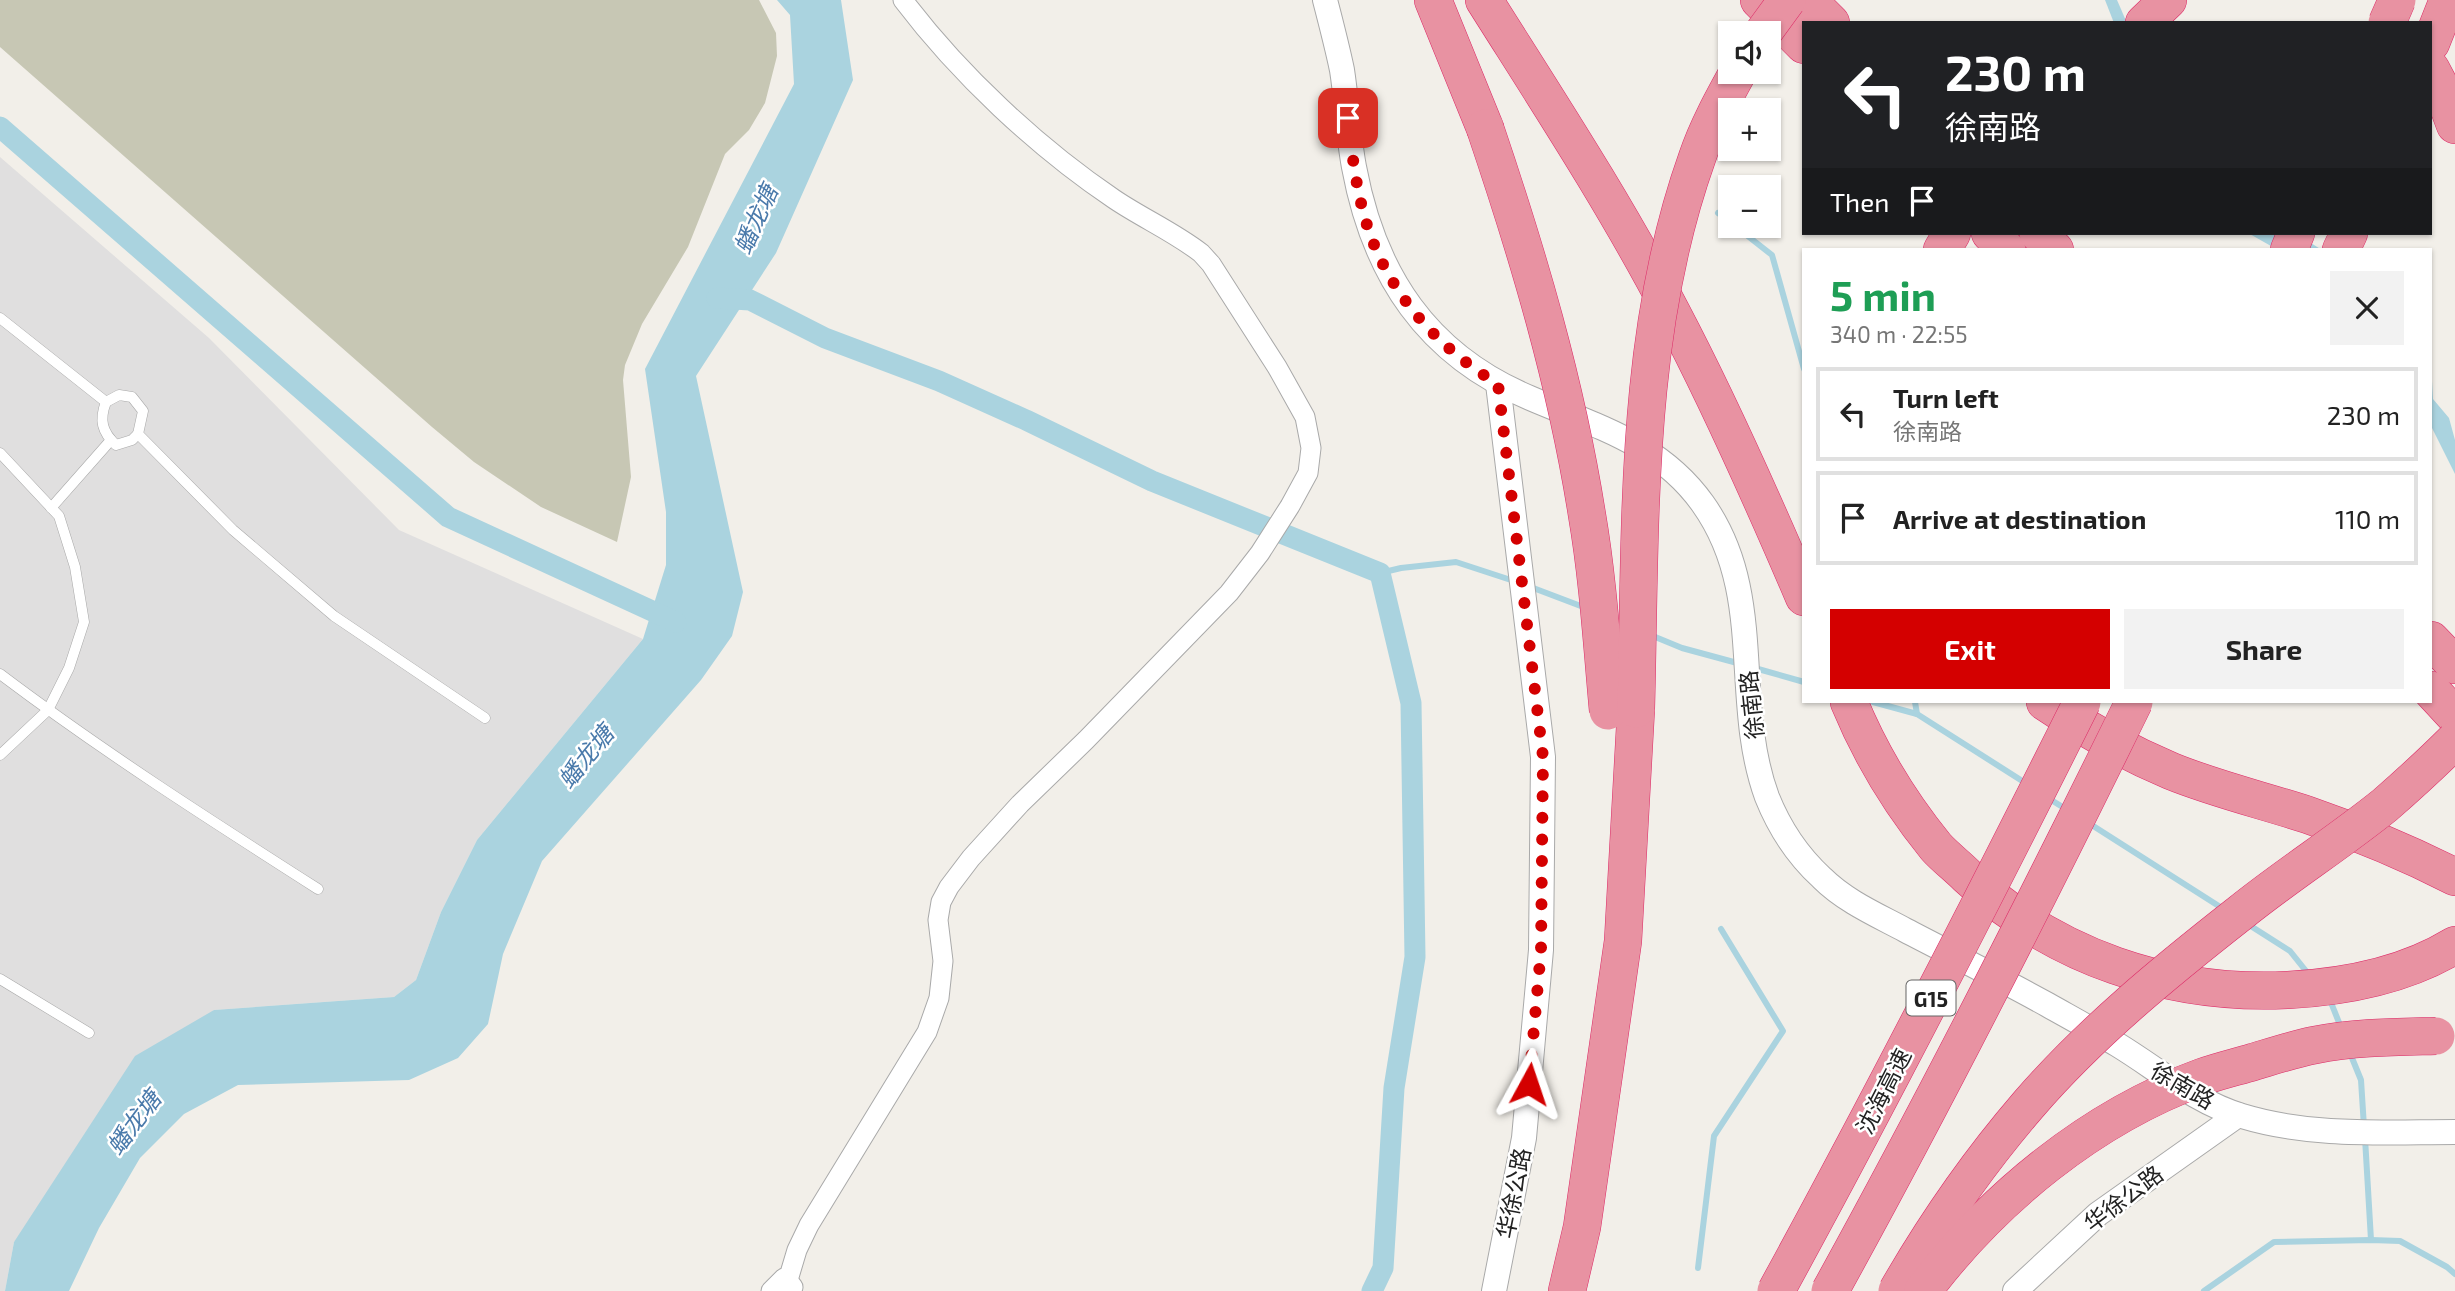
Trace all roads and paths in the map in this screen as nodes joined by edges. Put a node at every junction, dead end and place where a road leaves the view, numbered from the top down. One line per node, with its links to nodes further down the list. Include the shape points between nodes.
1 (903, 0): 58 (street, via 964,71 1055,153 1114,199 1189,244 1210,264 1277,367 1307,425 1311,461 1290,506 1229,593 990,836 949,887 937,920 943,961 939,998 927,1032 809,1226 797,1250)
2 (1325, 0): 29 (street, 徐南路, via 1342,69 1354,166 1379,257 1434,335 1469,367)
3 (1433, 0): 45 (highway, bridge, via 1485,128 1547,323 1588,516)
4 (1484, 0): 35 (highway, via 1575,143 1672,312)
5 (1759, 0): 20 (highway)
6 (1780, 0): 13 (highway, bridge)
7 (1787, 0): 14 (highway, bridge)
8 (1808, 0): 15 (highway)
9 (2168, 0): 16 (highway)
10 (2387, 0): 18 (highway)
11 (2397, 0): 17 (highway, bridge)
12 (2448, 0): 19 (highway)
13 (1769, 21)
14 (1771, 21)
15 (1829, 21)
16 (2146, 21)
17 (2388, 21)
18 (2401, 21)
19 (2432, 40)
20 (1802, 43)
21 (2432, 71): 23 (highway)
22 (1731, 84): 45 (highway, bridge, via 1697,156 1666,264 1653,338)
23 (2455, 125)
24 (1992, 235): 26 (highway)
25 (2040, 235): 27 (highway)
26 (2005, 248)
27 (2053, 248)
28 (0, 318): 30 (lane)
29 (1498, 384): 56 (street, 徐南路, via 1621,435 1678,475 1701,501 1725,543 1742,600 1748,705 1768,799 1782,829 1824,880 1876,915 2118,1045 2186,1092); 60 (street, 华徐公路, via 1543,757 1541,950 1524,1138)
30 (106, 402): 31 (lane, via 119,395 132,397 143,411); 32 (lane, via 100,417)
31 (138, 434): 32 (lane, via 116,445); 47 (lane, via 233,530 334,616)
32 (111, 440): 34 (lane)
33 (0, 453): 34 (lane)
34 (51, 508): 44 (lane, via 59,516 75,566 85,622)
35 (1802, 592)
36 (2432, 641): 37 (highway)
37 (2455, 665)
38 (0, 674): 44 (lane)
39 (2432, 692): 46 (highway)
40 (1850, 703): 52 (highway, via 1905,805 1938,848 2017,918 2108,964 2155,978 2258,992 2321,988 2384,975)
41 (2047, 703): 50 (highway, via 2117,746 2174,772 2400,849)
42 (2081, 703): 62 (highway, 沈海高速 / G15, bridge)
43 (2134, 703): 63 (highway, 沈海高速 / G15, bridge, via 2060,855)
44 (48, 710): 49 (lane); 51 (lane)
45 (1622, 710): 61 (highway, via 1623,941 1582,1227)
46 (2455, 716)
47 (485, 718)
48 (2455, 740): 64 (highway, bridge, via 2384,806 2241,912 2074,1056 1988,1154)
49 (0, 755)
50 (2455, 877)
51 (318, 889)
52 (2455, 945)
53 (0, 979): 54 (lane)
54 (89, 1033)
55 (2446, 1037): 65 (highway, bridge, via 2376,1037 2315,1045 2201,1078 2146,1102 2053,1160 2010,1195)
56 (2238, 1115): 57 (street, 徐南路, via 2325,1132); 66 (street, 华徐公路, via 2098,1214)
57 (2455, 1132)
58 (792, 1285): 59 (street, via 786,1278)
59 (771, 1291)
60 (1494, 1291)
61 (1567, 1291)
62 (1776, 1291)
63 (1830, 1291)
64 (1897, 1291)
65 (1923, 1291)
66 (2015, 1291)

